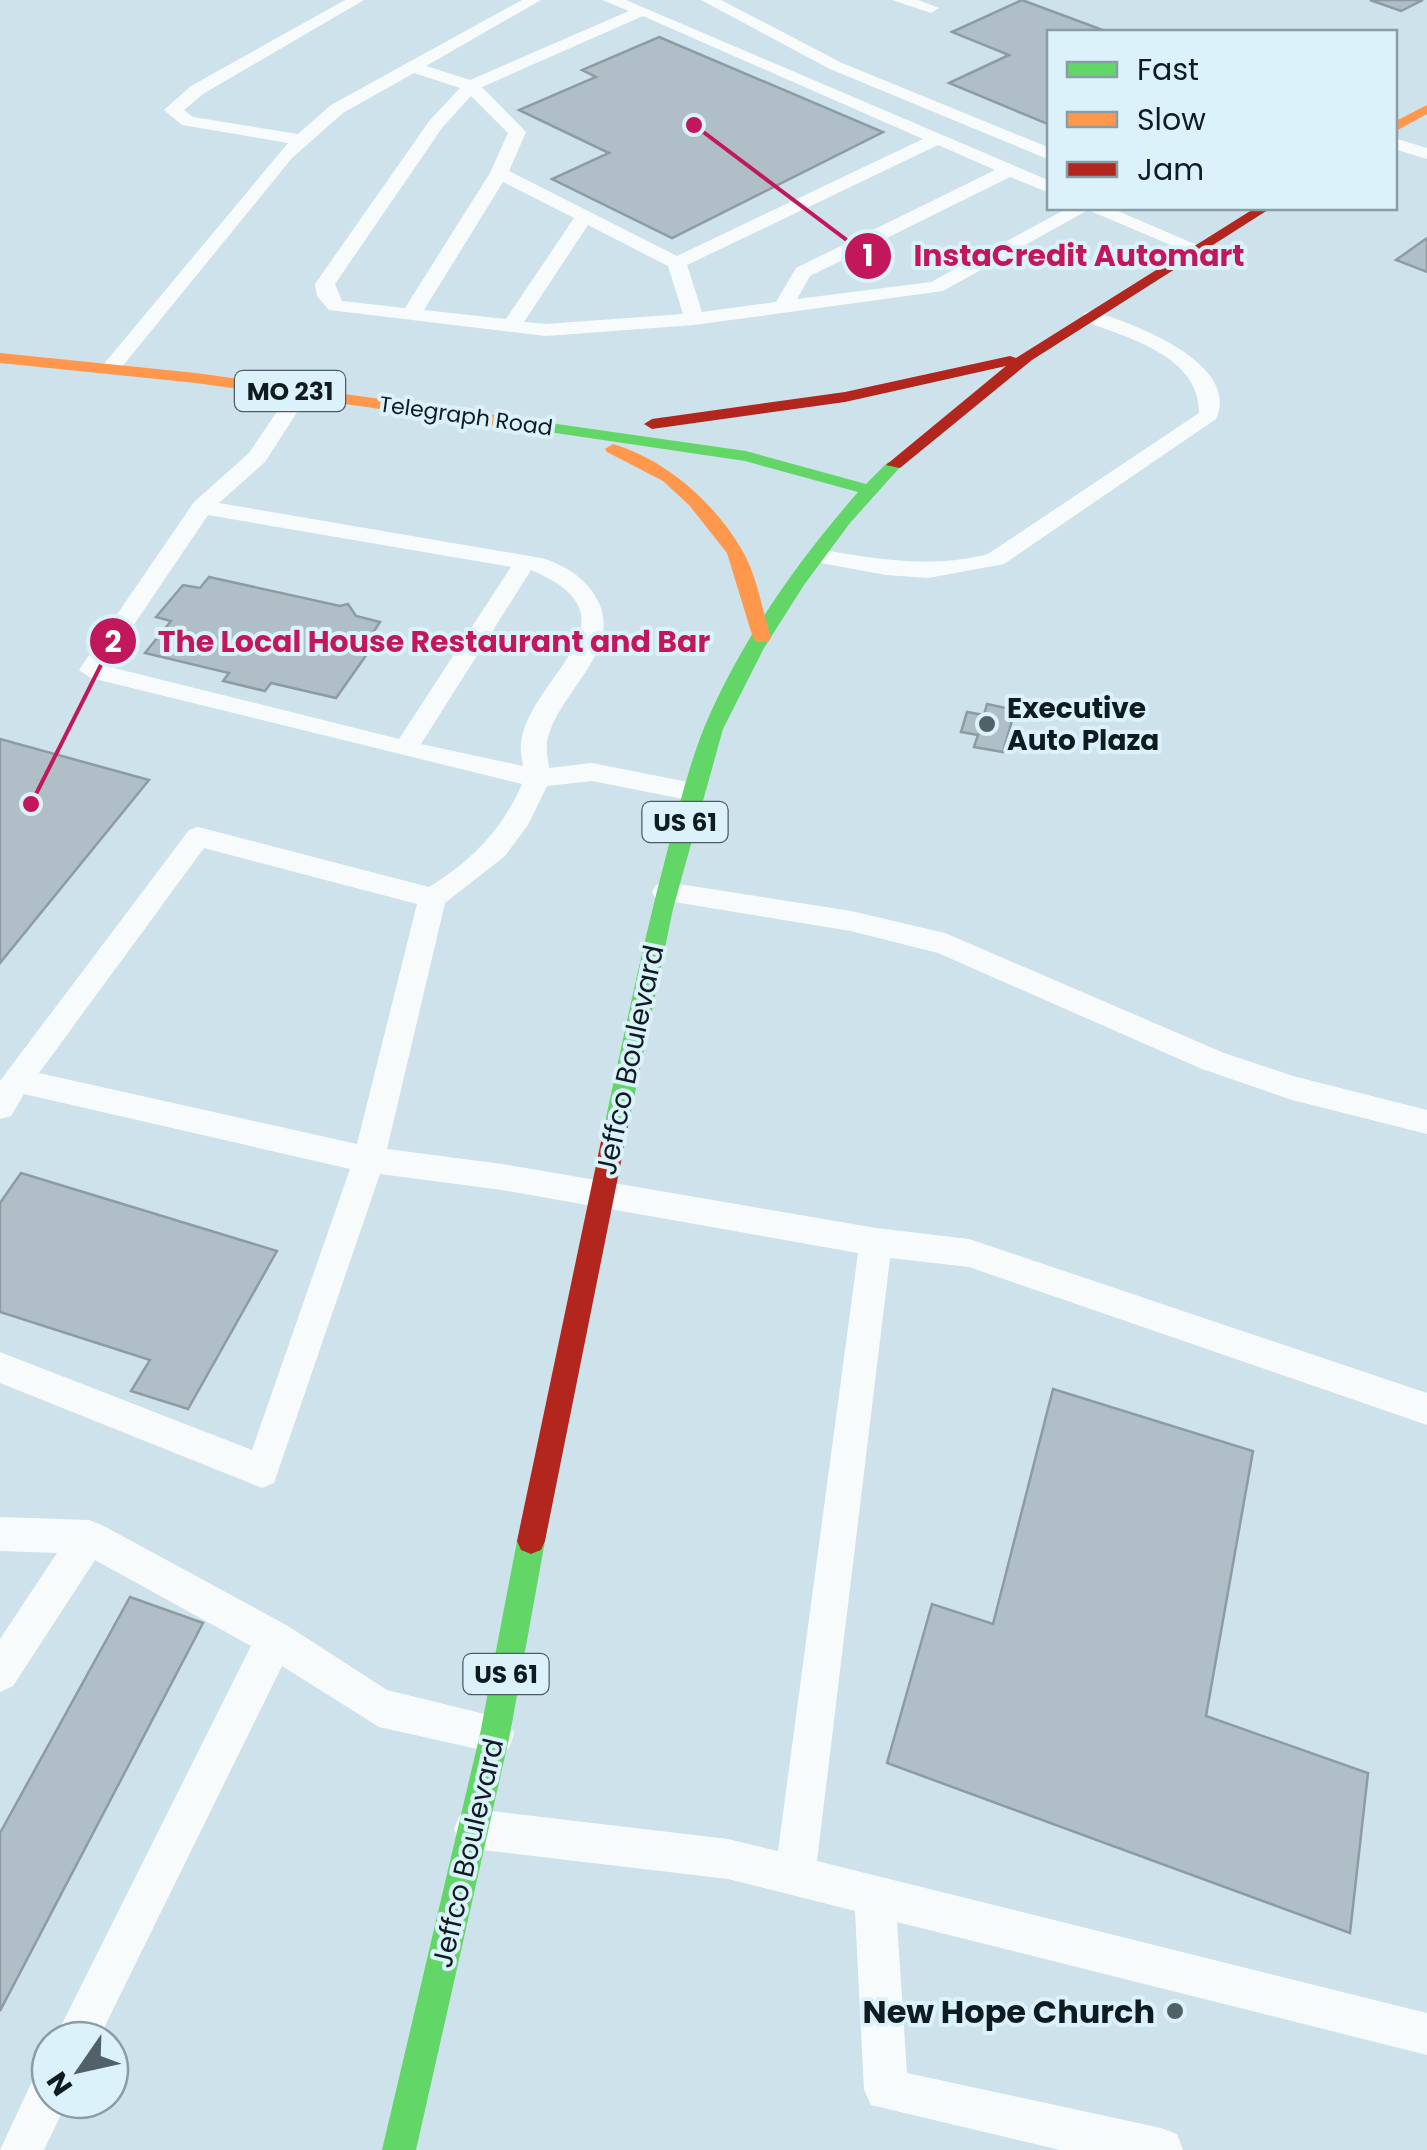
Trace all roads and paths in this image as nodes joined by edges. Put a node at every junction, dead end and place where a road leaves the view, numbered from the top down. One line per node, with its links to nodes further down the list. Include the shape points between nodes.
1 (356, 0): 13 (lane, via 172,110 188,120)
2 (534, 0): 8 (lane)
3 (610, 0): 7 (lane)
4 (900, 0): 6 (lane)
5 (722, 2): 15 (lane, via 836,66)
6 (931, 8)
7 (643, 10): 9 (lane); 12 (lane)
8 (412, 67): 9 (lane); 13 (lane, via 336,109)
9 (471, 86): 18 (lane, via 517,132); 27 (lane, via 436,124 325,284 336,306)
10 (1427, 109): 11 (main road)
11 (1397, 126)
12 (938, 138): 17 (lane); 25 (lane)
13 (302, 140): 33 (lane)
14 (1397, 144): 16 (lane)
15 (1047, 154)
16 (1427, 154)
17 (1008, 171): 19 (lane); 26 (lane, via 804,272)
18 (499, 172): 23 (lane); 27 (lane)
19 (1047, 187)
20 (1077, 210): 26 (lane, via 936,287)
21 (1101, 210): 24 (lane)
22 (1261, 210): 24 (main road, Jeffco Boulevard / US 61)
23 (585, 216): 25 (lane); 30 (lane)
24 (1197, 249): 28 (main road, Jeffco Boulevard / US 61)
25 (677, 262): 29 (lane)
26 (784, 305): 29 (lane)
27 (411, 315): 30 (lane)
28 (1091, 317): 31 (main road, Jeffco Boulevard / US 61); 38 (lane, via 1155,344 1203,375 1212,398 1209,416 996,560 956,572 913,572)
29 (694, 319): 30 (lane, via 546,330)
30 (512, 326)
31 (1028, 357): 35 (main road, via 845,396); 36 (main road, Jeffco Boulevard / US 61)
32 (0, 358): 33 (main road, Telegraph Road / MO 231)
33 (110, 369): 34 (main road, Telegraph Road / MO 231)
34 (300, 392): 35 (main road, Telegraph Road / MO 231); 37 (lane, via 257,457)
35 (579, 432): 36 (main road, Telegraph Road / MO 231, via 746,456); 40 (main road, via 669,478 695,501 735,552)
36 (868, 490): 38 (main road, Jeffco Boulevard / US 61)
37 (202, 508): 39 (lane); 41 (lane, via 91,670)
38 (818, 556): 40 (main road, Jeffco Boulevard / US 61)
39 (524, 564): 41 (lane); 42 (lane, via 572,580 589,597 594,615 594,636 534,738)
40 (762, 638): 43 (main road, Jeffco Boulevard / US 61, via 720,716)
41 (405, 749): 42 (lane)
42 (537, 778): 43 (lane, via 592,772); 45 (lane, via 504,842 484,865)
43 (693, 792): 44 (main road, Jeffco Boulevard / US 61)
44 (666, 892): 48 (lane, via 852,921 944,944 1213,1061); 50 (main road, Jeffco Boulevard / US 61)
45 (432, 898): 46 (lane, via 198,836); 49 (lane)
46 (16, 1080): 47 (lane); 49 (lane)
47 (0, 1108)
48 (1427, 1122)
49 (369, 1160): 50 (lane); 52 (lane, via 262,1471)
50 (602, 1195): 51 (lane); 58 (main road, Jeffco Boulevard / US 61)
51 (876, 1242): 53 (lane, via 969,1254); 60 (lane)
52 (0, 1367)
53 (1427, 1409)
54 (0, 1534): 55 (lane)
55 (89, 1537): 56 (lane); 57 (lane)
56 (275, 1639): 58 (lane, via 379,1708); 62 (lane)
57 (0, 1673)
58 (495, 1734): 59 (main road, Jeffco Boulevard / US 61)
59 (474, 1829): 60 (lane, via 728,1859); 67 (main road, Jeffco Boulevard / US 61)
60 (795, 1876): 61 (lane)
61 (876, 1896): 63 (lane); 68 (lane, via 886,2090)
62 (85, 2020)
63 (1427, 2034)
64 (34, 2120): 66 (lane)
65 (0, 2142): 66 (lane)
66 (18, 2150)
67 (399, 2150)
68 (1161, 2150)

